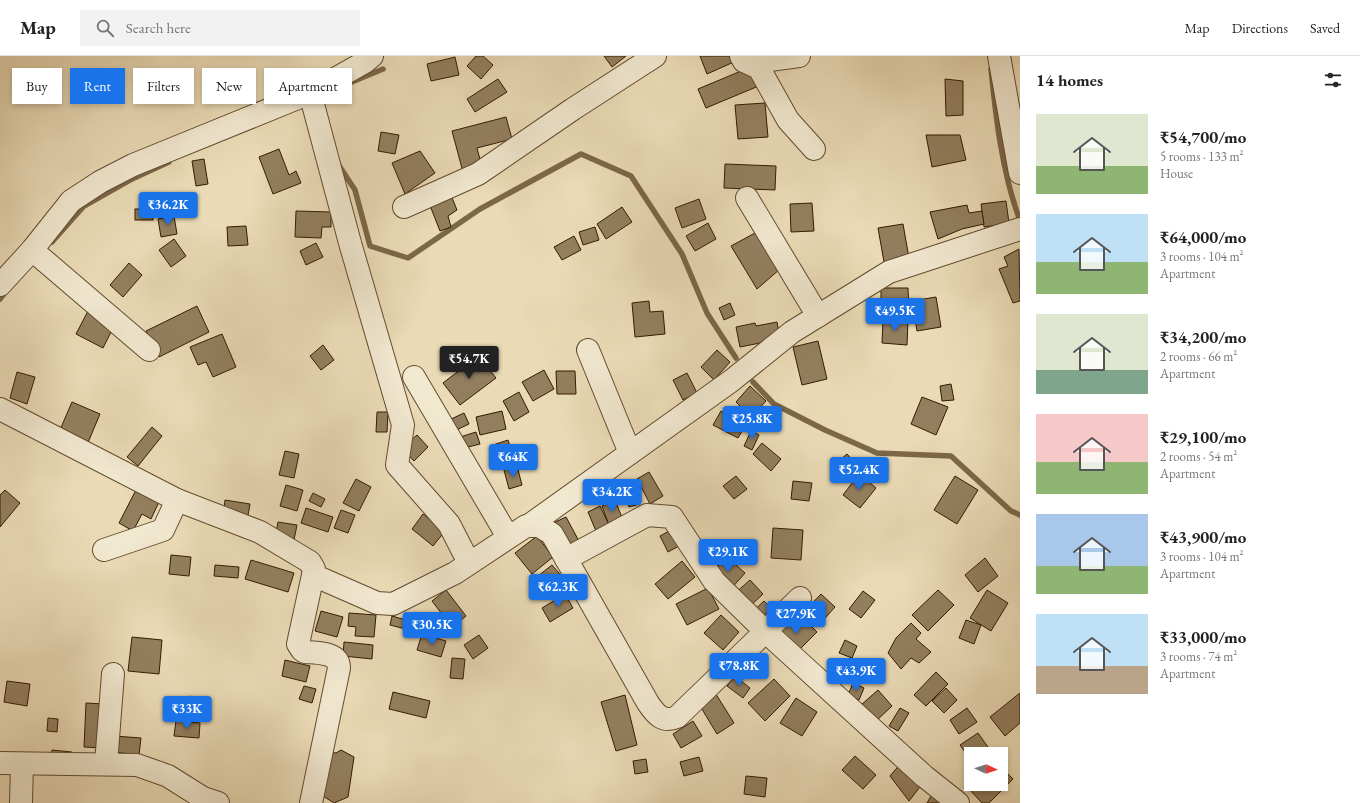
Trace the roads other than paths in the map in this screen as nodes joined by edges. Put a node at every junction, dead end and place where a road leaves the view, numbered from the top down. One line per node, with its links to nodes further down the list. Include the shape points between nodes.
1 (372, 56): 6 (street)
2 (655, 56): 12 (street, via 478,174)
3 (999, 56): 10 (street)
4 (791, 57): 5 (street, via 755,62)
5 (743, 59): 9 (street, via 759,68 788,120)
6 (352, 71)
7 (295, 104): 14 (street, via 133,165 100,182 71,201)
8 (313, 104): 27 (street, via 403,425 397,465 449,524)
9 (814, 149)
10 (1020, 173)
11 (747, 198): 16 (street)
12 (404, 207)
13 (1020, 229): 16 (street, via 889,272)
14 (32, 250): 15 (street); 17 (street)
15 (0, 285)
16 (818, 316): 21 (street, via 792,332 731,381)
17 (149, 350)
18 (588, 350): 21 (street)
19 (414, 377): 24 (street)
20 (0, 409): 22 (street)
21 (630, 453): 23 (street)
22 (177, 500): 25 (street, via 163,530); 28 (street, via 260,532 305,558 312,565)
23 (531, 524): 24 (street); 26 (street, via 552,534)
24 (508, 537): 27 (street)
25 (104, 550)
26 (566, 559): 30 (street, via 648,515 672,517 714,580); 30 (street, via 648,703 662,719 678,717)
27 (470, 563): 28 (street, via 393,604 377,603)
28 (313, 576): 37 (street, via 298,644 305,652 331,655 337,660 339,668)
29 (800, 598): 30 (street)
30 (766, 632): 38 (street, via 924,776)
31 (113, 674): 34 (street)
32 (0, 763): 33 (street)
33 (22, 764): 34 (street); 35 (street)
34 (106, 764): 36 (street, via 137,765 154,770 203,798)
35 (21, 803)
36 (218, 803)
37 (311, 803)
38 (958, 803)

